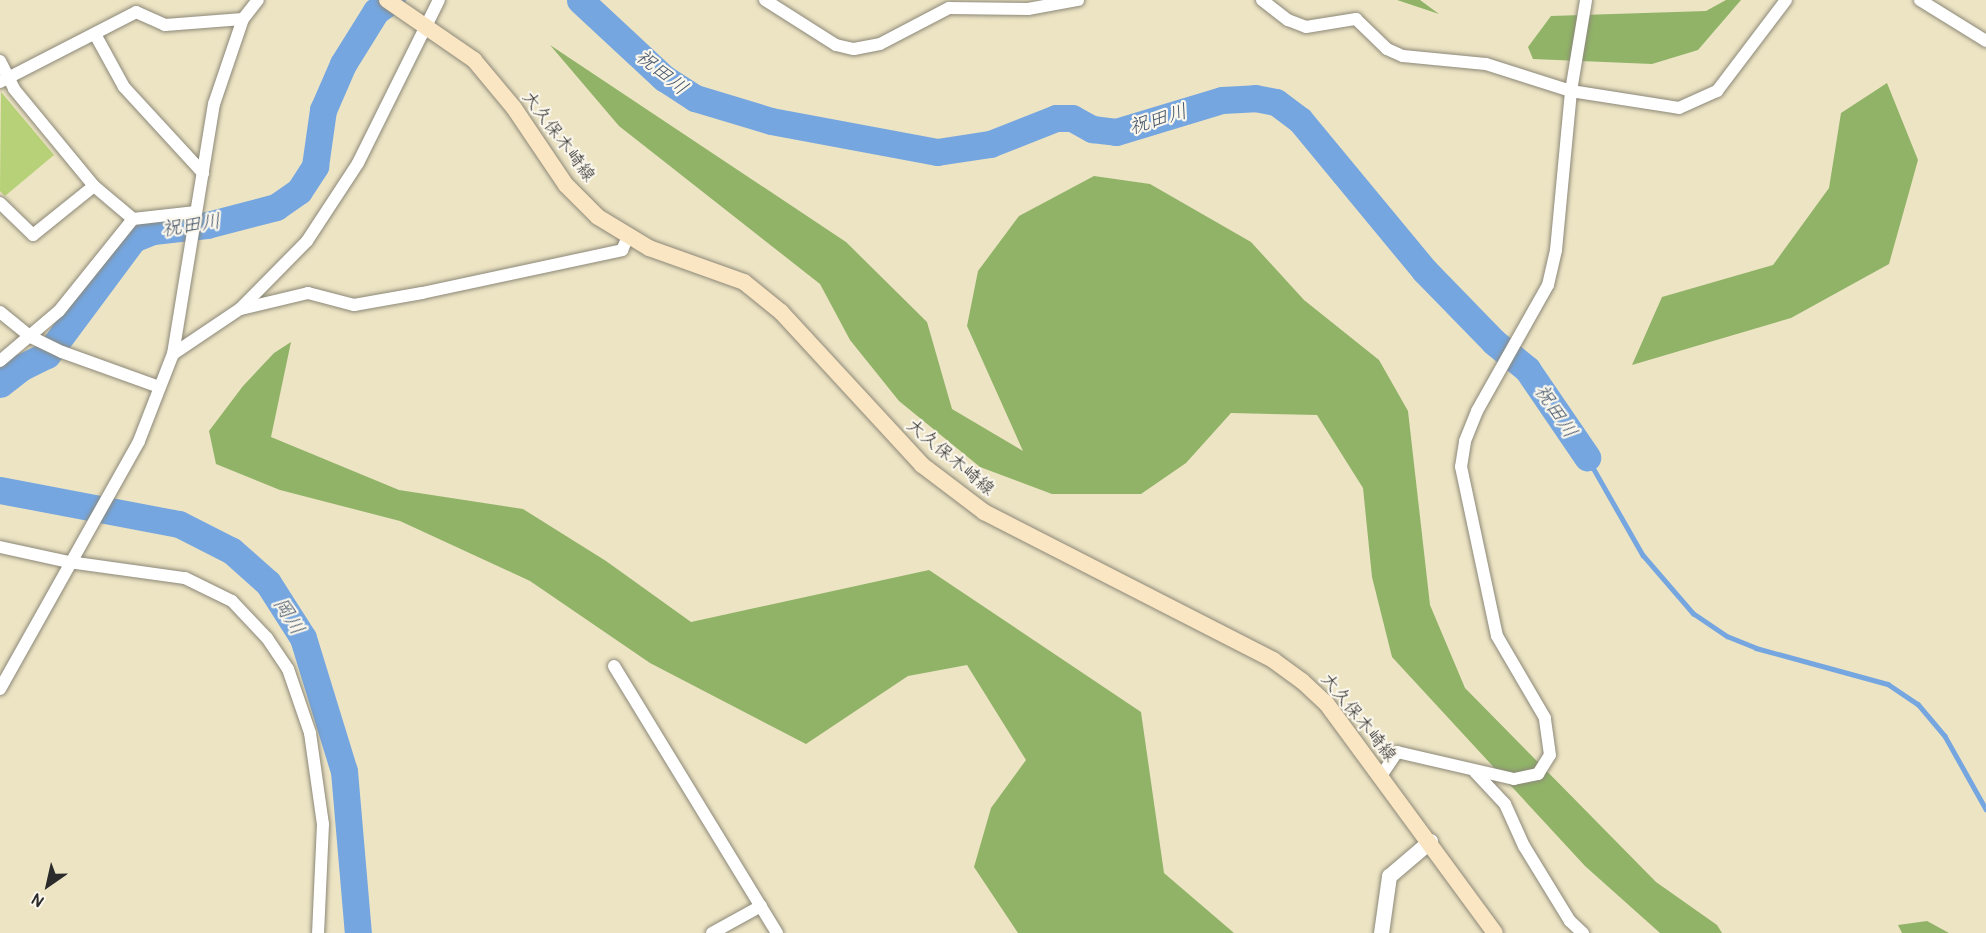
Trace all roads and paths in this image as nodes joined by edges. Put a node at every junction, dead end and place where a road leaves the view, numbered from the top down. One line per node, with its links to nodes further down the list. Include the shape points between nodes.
1 (258, 0): 10 (street)
2 (439, 0): 11 (street)
3 (765, 0): 4 (street, via 836,45 854,49 880,44 950,8 1028,9)
4 (1078, 0)
5 (1262, 0): 16 (street, via 1288,20 1306,27 1356,20 1387,49 1403,56 1486,64)
6 (1586, 0): 16 (street)
7 (1786, 0): 16 (street, via 1716,91 1694,104 1679,108)
8 (1920, 0): 13 (street)
9 (392, 3): 11 (main road, 大久保木崎線)
10 (243, 19): 12 (street, via 165,25 136,12); 17 (street, via 214,104)
11 (427, 25): 22 (main road, 大久保木崎線, via 474,60 566,185 598,217); 23 (street, via 352,172 307,241)
12 (96, 36): 15 (street); 17 (street, via 124,87)
13 (1986, 41)
14 (0, 61): 15 (street)
15 (4, 80): 18 (street)
16 (1571, 91): 33 (street, via 1556,250 1548,285 1515,340 1465,441 1461,477 1497,636 1545,718 1551,747 1544,767 1529,778)
17 (203, 173): 20 (street)
18 (94, 186): 19 (street, via 33,235); 21 (street)
19 (0, 203)
20 (194, 212): 21 (street); 26 (street)
21 (133, 219): 25 (street, via 82,284)
22 (628, 237): 23 (street, via 622,250 422,293 354,305 308,293); 34 (main road, 大久保木崎線, via 744,282 781,312 922,465 984,512 1273,660 1326,703)
23 (240, 309): 26 (street)
24 (0, 312): 25 (street)
25 (32, 337): 27 (street); 28 (street)
26 (173, 354): 28 (street)
27 (0, 361)
28 (159, 387): 30 (street, via 139,441)
29 (0, 547): 30 (street)
30 (69, 562): 32 (street); 37 (street, via 185,578 232,601 267,638 288,669 310,733 323,824)
31 (614, 666): 36 (street)
32 (0, 688)
33 (1475, 772): 34 (street, via 1397,752); 42 (street, via 1505,804 1524,846 1570,921)
34 (1381, 776): 35 (main road, 大久保木崎線)
35 (1430, 841): 40 (street, via 1389,876); 41 (main road, 大久保木崎線)
36 (760, 906): 38 (street); 39 (street)
37 (318, 933)
38 (712, 933)
39 (777, 933)
40 (1381, 933)
41 (1495, 933)
42 (1583, 933)

